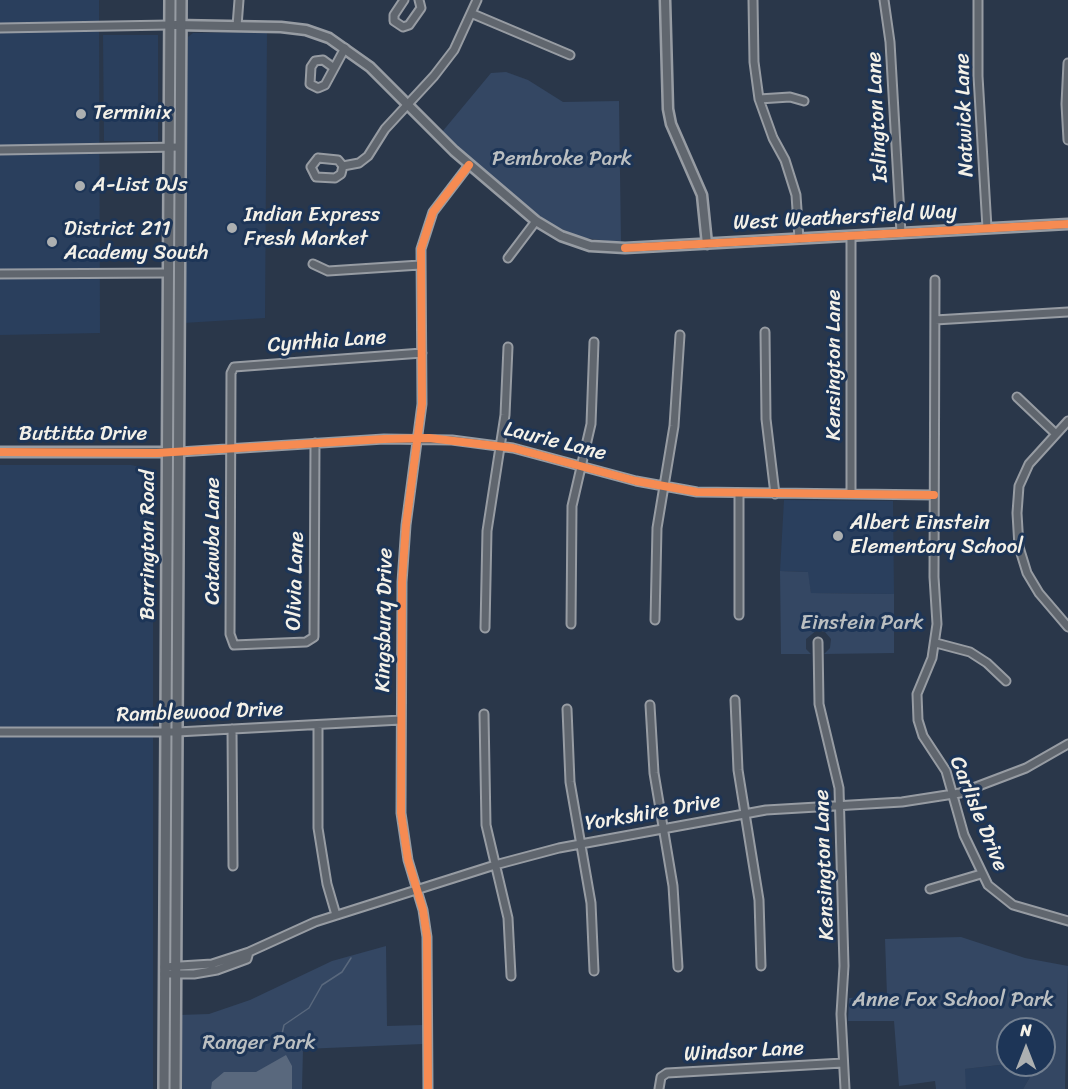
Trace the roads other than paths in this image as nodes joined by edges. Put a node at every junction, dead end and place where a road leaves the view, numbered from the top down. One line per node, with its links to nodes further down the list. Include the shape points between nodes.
1 (170, 0): 12 (main road, Barrington Road)
2 (181, 0): 13 (main road, Barrington Road)
3 (239, 0): 14 (street)
4 (404, 0): 5 (street, via 394,15 394,21 403,27 421,9)
5 (419, 0)
6 (477, 0): 11 (street)
7 (664, 0): 35 (street, via 668,109 702,195)
8 (753, 0): 20 (street)
9 (884, 0): 32 (street, Islington Lane)
10 (978, 0): 31 (street, Natwick Lane)
11 (473, 14): 17 (street); 22 (street, via 454,50)
12 (170, 25): 13 (street, West Weathersfield Way); 15 (street); 24 (main road, Barrington Road)
13 (181, 26): 14 (street, West Weathersfield Way); 25 (main road, Barrington Road)
14 (237, 26): 16 (street, West Weathersfield Way, via 306,30)
15 (0, 28)
16 (345, 48): 19 (street); 22 (street, West Weathersfield Way)
17 (570, 55)
18 (1068, 63): 23 (street)
19 (334, 68)
20 (759, 99): 21 (street, via 790,97); 34 (street, via 796,195)
21 (804, 101)
22 (408, 105): 27 (street, West Weathersfield Way); 28 (street, via 368,156 359,163)
23 (1068, 140)
24 (168, 147): 25 (street); 26 (street); 39 (main road, Barrington Road)
25 (180, 147): 59 (main road, Barrington Road)
26 (0, 150)
27 (469, 165): 29 (street, West Weathersfield Way); 38 (street, Kingsbury Drive, via 433,212 422,241)
28 (343, 166): 28 (street, via 335,159 318,158 310,167 316,177 335,178)
29 (536, 221): 35 (street, West Weathersfield Way, via 561,236 600,248); 36 (street)
30 (1068, 224): 31 (street, West Weathersfield Way)
31 (987, 228): 32 (street, West Weathersfield Way)
32 (902, 233): 33 (street, West Weathersfield Way)
33 (851, 236): 34 (street, West Weathersfield Way); 64 (street, Kensington Lane)
34 (799, 239): 35 (street, West Weathersfield Way)
35 (707, 244)
36 (508, 258)
37 (313, 264): 38 (street, via 328,271)
38 (420, 265): 48 (street, Kingsbury Drive)
39 (168, 273): 40 (street); 58 (main road, Barrington Road)
40 (0, 274)
41 (935, 280): 43 (street, Carlisle Drive)
42 (1068, 312): 43 (street)
43 (935, 320): 65 (street, Carlisle Drive)
44 (765, 332): 63 (street, via 766,419)
45 (680, 335): 61 (street, via 678,396)
46 (594, 342): 60 (street, via 592,415)
47 (508, 347): 55 (street)
48 (422, 353): 49 (street, Cynthia Lane); 53 (street, Kingsbury Drive)
49 (234, 367): 56 (street, Catawba Lane)
50 (1017, 397): 52 (street)
51 (1068, 421): 52 (street)
52 (1056, 434): 69 (street, via 1029,464 1021,480 1018,540 1032,583)
53 (419, 438): 54 (street, Laurie Lane); 55 (street, Laurie Lane); 79 (street, Kingsbury Drive, via 403,559)
54 (315, 443): 56 (street, Laurie Lane); 72 (street, Olivia Lane, via 314,637 306,642 237,646)
55 (501, 446): 60 (street, Laurie Lane); 70 (street, via 487,531)
56 (231, 448): 59 (street, Laurie Lane); 72 (street, Catawba Lane)
57 (0, 452): 58 (street, Buttitta Drive)
58 (166, 452): 59 (street, Laurie Lane); 83 (main road, Barrington Road)
59 (178, 452): 84 (main road, Barrington Road)
60 (581, 466): 61 (street, Laurie Lane); 68 (street, via 572,514)
61 (663, 487): 62 (street, Laurie Lane); 67 (street, via 657,538)
62 (739, 494): 63 (street, Laurie Lane); 66 (street)
63 (775, 494): 64 (street, Laurie Lane)
64 (851, 494): 65 (street, Laurie Lane)
65 (934, 495): 73 (street, Carlisle Drive)
66 (739, 615)
67 (656, 620)
68 (571, 624)
69 (1068, 627)
70 (485, 628)
71 (818, 642): 87 (street, Kensington Lane, via 819,704 837,769)
72 (232, 643)
73 (936, 643): 74 (street, via 970,652); 86 (street, Carlisle Drive, via 917,694 916,713 923,736 946,771)
74 (1006, 681)
75 (735, 700): 88 (street, via 735,745)
76 (650, 705): 89 (street, via 654,773)
77 (567, 709): 90 (street, via 571,790)
78 (484, 714): 91 (street, via 484,810)
79 (401, 720): 80 (street, Ramblewood Drive); 94 (street, Kingsbury Drive, via 402,824)
80 (318, 725): 81 (street, Ramblewood Drive); 96 (street, via 318,828)
81 (232, 729): 84 (street, Ramblewood Drive); 92 (street)
82 (0, 732): 83 (street, Ramblewood Drive)
83 (166, 732): 84 (street, Ramblewood Drive); 100 (main road, Barrington Road)
84 (177, 732): 101 (main road, Barrington Road)
85 (1068, 744): 86 (street, Yorkshire Drive, via 1016,773)
86 (953, 794): 87 (street, Yorkshire Drive, via 902,802); 93 (street, Carlisle Drive, via 964,835)
87 (840, 804): 88 (street, Yorkshire Drive); 104 (street, Kensington Lane)
88 (745, 813): 89 (street, Yorkshire Drive); 98 (street, via 759,900)
89 (663, 828): 90 (street, Yorkshire Drive); 99 (street, via 674,894)
90 (579, 843): 91 (street, Yorkshire Drive); 102 (street, via 591,903)
91 (495, 865): 94 (street, Yorkshire Drive); 103 (street, via 508,918)
92 (233, 866)
93 (981, 874): 95 (street); 97 (street, Carlisle Drive, via 1004,900)
94 (416, 889): 96 (street, Yorkshire Drive); 107 (street, Kingsbury Drive, via 428,946)
95 (930, 889)
96 (336, 915): 101 (street, Yorkshire Drive, via 295,929 249,952 247,958 217,970)
97 (1068, 921)
98 (761, 966)
99 (678, 967)
100 (164, 970): 101 (street, Yorkshire Drive); 105 (main road, Barrington Road)
101 (176, 971): 106 (main road, Barrington Road)
102 (594, 971)
103 (511, 976)
104 (843, 1063): 108 (street, Windsor Lane, via 667,1073 661,1077); 109 (street, Kensington Lane)
105 (164, 1089)
106 (175, 1089)
107 (428, 1089)
108 (659, 1089)
109 (844, 1089)

